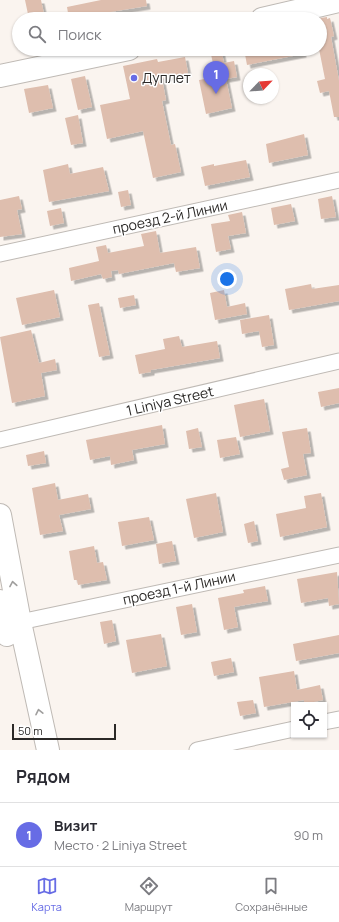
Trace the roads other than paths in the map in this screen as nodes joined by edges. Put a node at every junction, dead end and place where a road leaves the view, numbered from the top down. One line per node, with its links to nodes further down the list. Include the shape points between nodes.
1 (339, 2): 2 (main road)
2 (294, 12)
3 (96, 56): 4 (main road)
4 (0, 76)
5 (339, 180): 6 (street, проезд 2-й Линии)
6 (0, 254)
7 (339, 361): 8 (street, 1 Liniya Street)
8 (0, 440)
9 (0, 515): 12 (main road, one-way to 9)
10 (339, 555): 12 (street, проезд 1-й Линии)
11 (0, 601): 16 (main road)
12 (20, 622): 17 (main road, one-way to 12)
13 (339, 719): 14 (street)
14 (327, 721)
15 (291, 730): 18 (street)
16 (32, 750)
17 (48, 750)
18 (196, 750)

